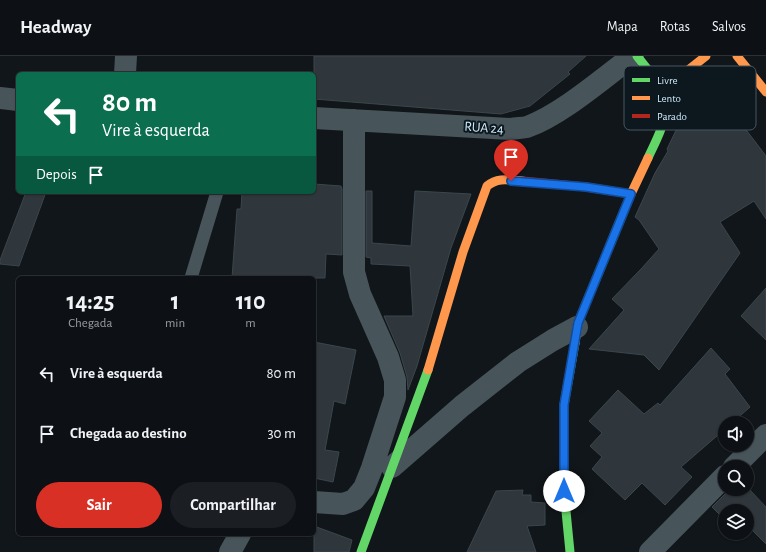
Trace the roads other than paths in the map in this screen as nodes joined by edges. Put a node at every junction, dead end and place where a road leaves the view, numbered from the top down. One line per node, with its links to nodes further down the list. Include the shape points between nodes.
1 (126, 56): 9 (street)
2 (633, 56): 15 (street, RUA 24, via 567,105 526,127 511,129)
3 (637, 56): 6 (street)
4 (706, 56): 7 (street)
5 (737, 56): 8 (street)
6 (645, 66)
7 (693, 66)
8 (745, 66)
9 (125, 72)
10 (756, 80): 11 (street)
11 (766, 92)
12 (0, 98): 13 (street)
13 (16, 100)
14 (316, 118): 15 (street, RUA 24)
15 (354, 120): 25 (street, via 354,272 360,294 388,357 395,380 395,397 364,488 354,500 343,504)
16 (661, 130): 18 (street)
17 (216, 194): 19 (lane)
18 (631, 194): 20 (street); 23 (street, via 586,187 502,180 493,181 487,186 463,252 426,378)
19 (192, 276)
20 (577, 327): 23 (street, via 518,362); 29 (street, via 564,405 564,491)
21 (766, 435): 22 (street)
22 (741, 460)
23 (392, 466): 28 (street)
24 (718, 483): 30 (street)
25 (316, 502)
26 (239, 536): 27 (street)
27 (230, 552)
28 (361, 552)
29 (570, 552)
30 (650, 552)

